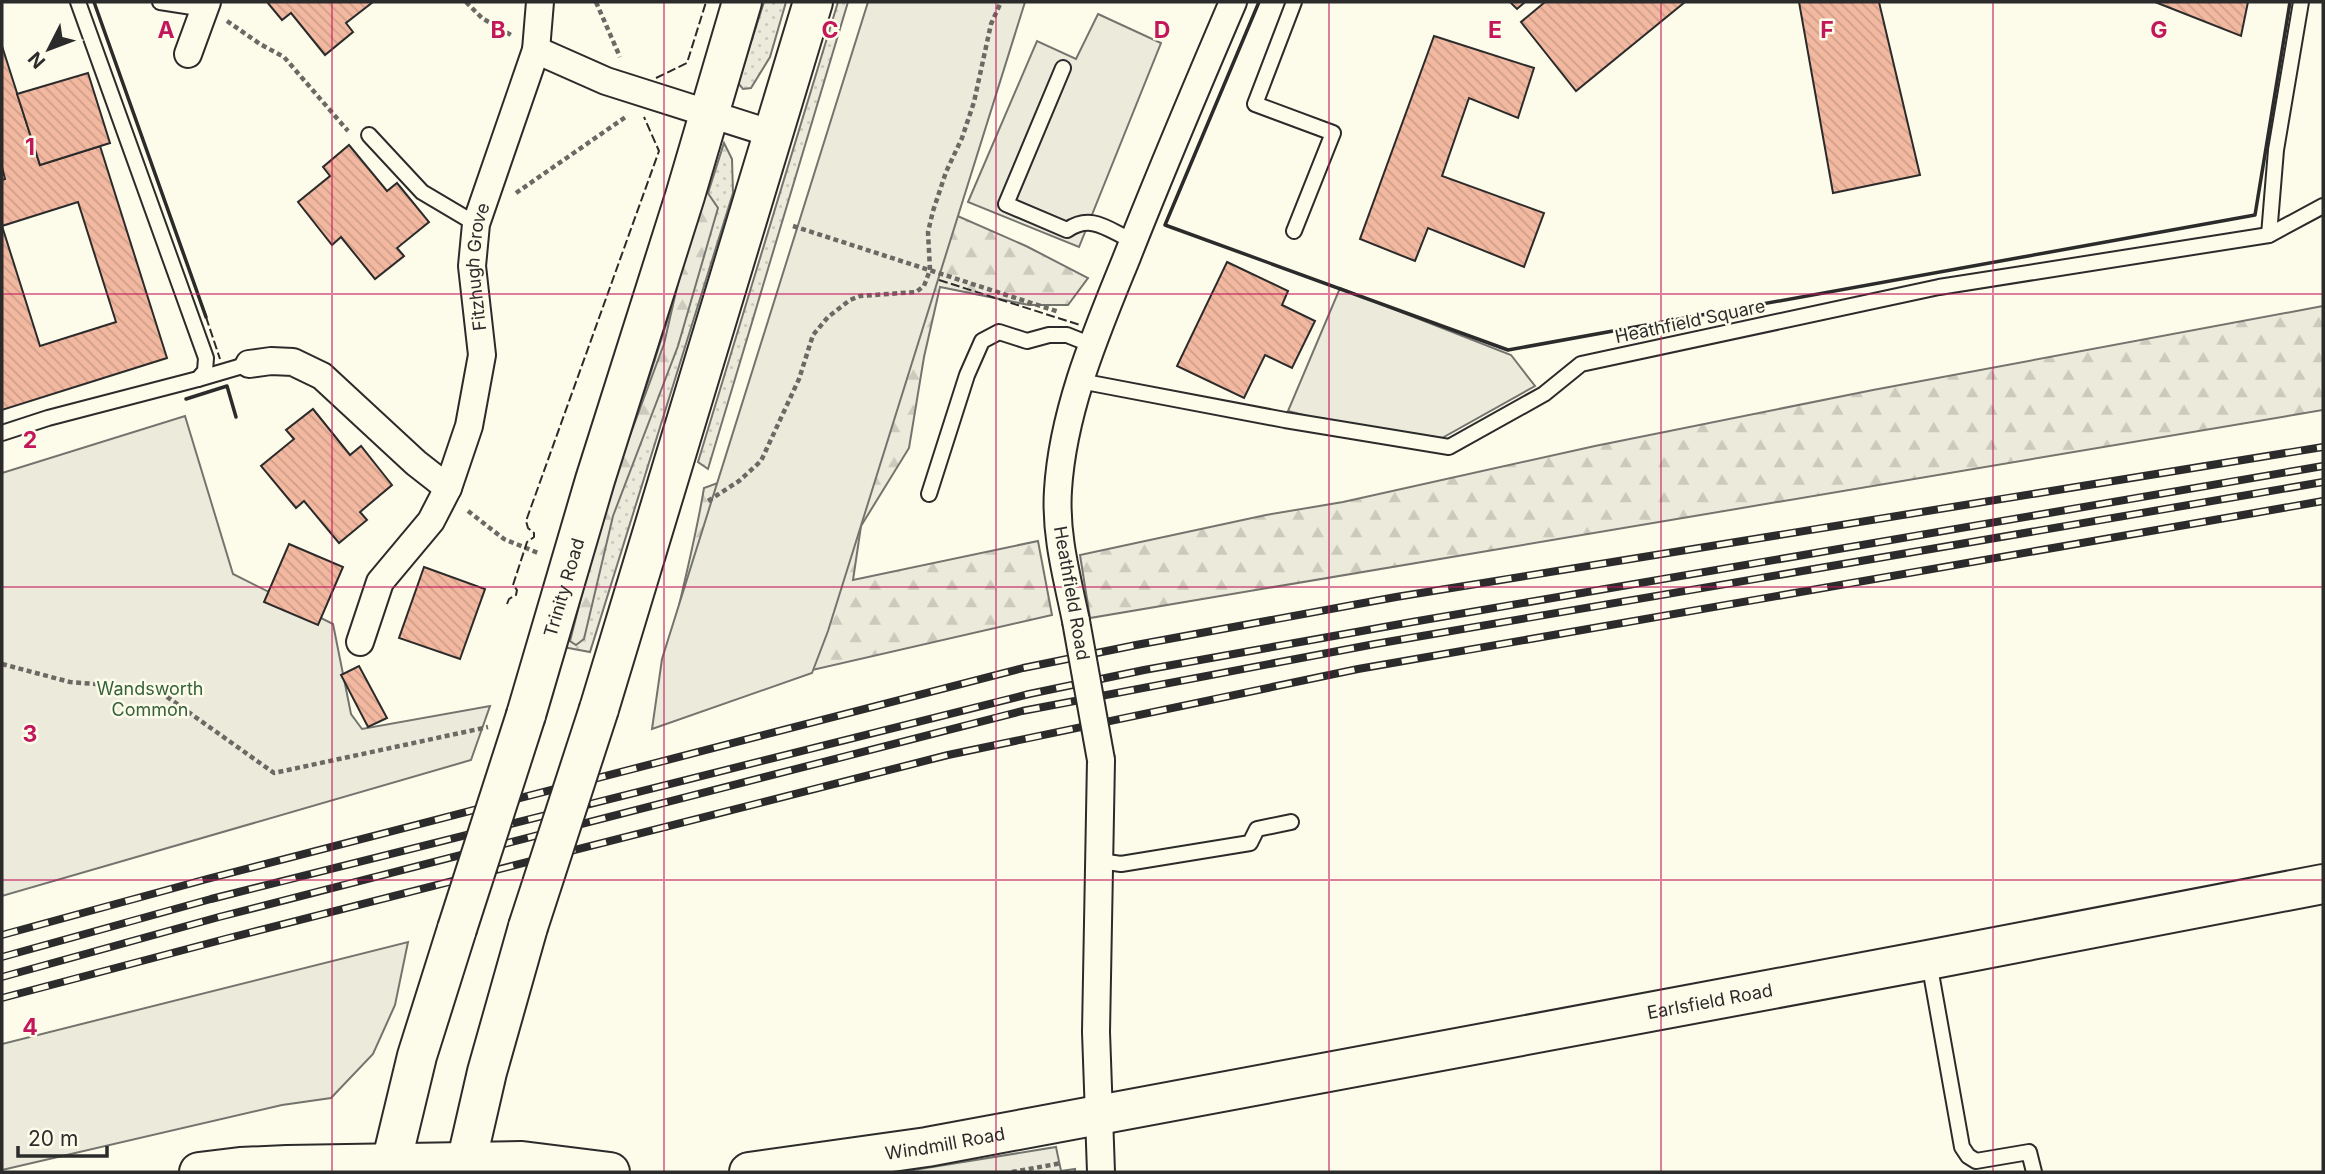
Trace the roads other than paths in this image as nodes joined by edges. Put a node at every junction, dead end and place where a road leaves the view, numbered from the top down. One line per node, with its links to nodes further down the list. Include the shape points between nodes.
1 (78, 2): 23 (lane, via 206,358 205,371)
2 (160, 2): 9 (lane)
3 (540, 2): 10 (street, Fitzhugh Grove)
4 (741, 2): 13 (main road, Trinity Road)
5 (813, 2): 14 (main road)
6 (1233, 2): 20 (street, Heathfield Road)
7 (1294, 2): 18 (lane, via 1255,104 1333,133)
8 (2301, 2): 19 (lane, via 2276,150)
9 (205, 8): 11 (street)
10 (536, 50): 13 (street, via 568,66); 17 (street, Fitzhugh Grove)
11 (188, 54)
12 (1063, 68): 20 (lane, via 1006,204 1067,230 1090,221)
13 (708, 114): 14 (street); 35 (main road, Trinity Road, bridge, via 417,1056)
14 (773, 134): 34 (main road, bridge, via 599,709 527,927)
15 (369, 135): 17 (lane, via 422,192)
16 (2323, 206): 19 (lane, Heathfield Square)
17 (475, 224): 26 (street, Fitzhugh Grove, via 472,266 482,355 469,426)
18 (1294, 232)
19 (2269, 235): 24 (lane, Heathfield Square, via 1939,287 1581,364 1544,394 1449,447)
20 (1133, 241): 21 (street, Heathfield Road)
21 (1096, 336): 24 (street, Heathfield Road); 27 (lane, via 1049,335 1027,341 999,332 982,341)
22 (249, 364): 23 (lane); 26 (street, via 293,362 322,376)
23 (198, 379): 25 (lane)
24 (1080, 381): 30 (street, Heathfield Road, bridge, via 1058,489 1058,538 1101,760)
25 (2, 433)
26 (447, 490): 28 (street, Fitzhugh Grove, via 431,521 380,582)
27 (929, 494)
28 (360, 642)
29 (1291, 822): 30 (lane, via 1257,829 1250,843 1121,864)
30 (1100, 860): 33 (street, Heathfield Road)
31 (2323, 884): 32 (main road, Earlsfield Road)
32 (1928, 960): 33 (main road, Earlsfield Road); 40 (lane, via 1962,1147 1976,1160 2029,1152)
33 (1097, 1114): 38 (main road, Windmill Road, via 927,1147); 39 (street, Heathfield Road)
34 (465, 1167): 35 (main road); 37 (main road, via 522,1161)
35 (390, 1168): 36 (main road, via 240,1167)
36 (199, 1172)
37 (610, 1172)
38 (749, 1172)
39 (1101, 1172)
40 (2034, 1172)

